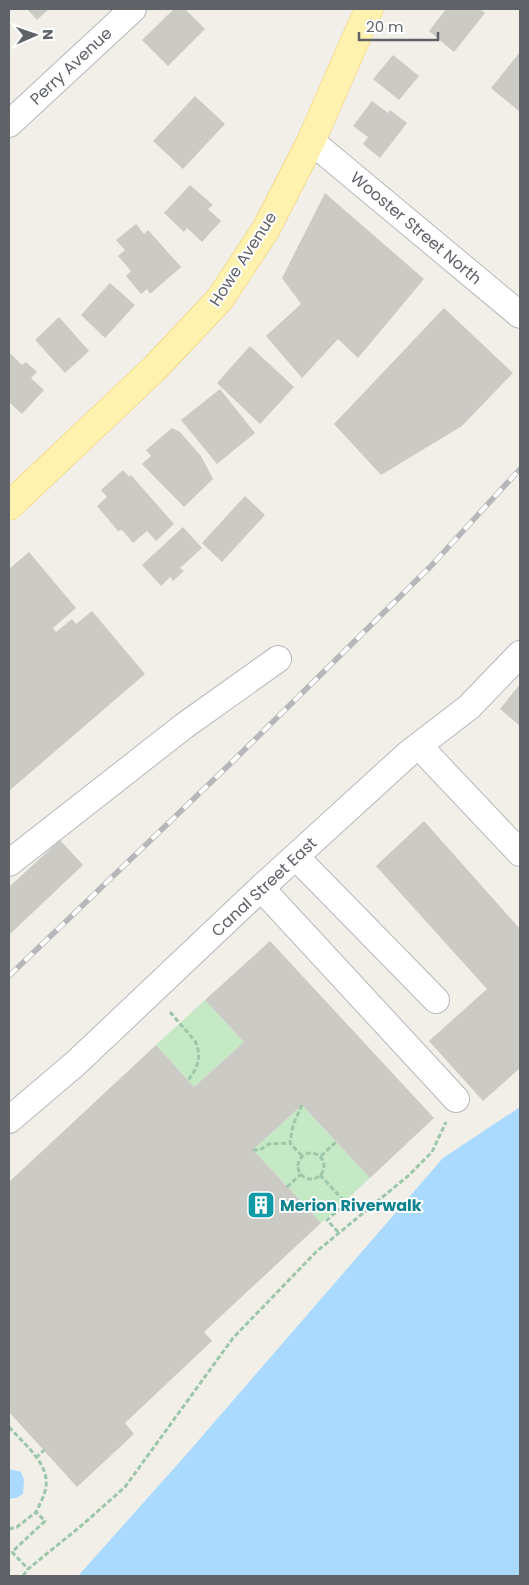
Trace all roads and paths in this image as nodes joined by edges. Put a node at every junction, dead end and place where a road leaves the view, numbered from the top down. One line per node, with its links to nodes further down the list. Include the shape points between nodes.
1 (133, 9): 3 (street, Perry Avenue)
2 (369, 9): 4 (main road, Howe Avenue)
3 (9, 124)
4 (311, 141): 5 (street, Wooster Street North); 6 (main road, Howe Avenue, via 266,229 220,299 147,376)
5 (520, 315)
6 (9, 506)
7 (520, 654): 9 (street, Canal Street East, via 469,707)
8 (278, 659): 12 (street, via 184,726)
9 (419, 746): 10 (street); 11 (street, Canal Street East)
10 (520, 853)
11 (296, 857): 13 (street, Canal Street East); 14 (street)
12 (9, 863)
13 (262, 888): 17 (street); 19 (street, Canal Street East, via 76,1063)
14 (436, 1000)
15 (170, 1012): 16 (path, via 198,1046 198,1064)
16 (188, 1080)
17 (456, 1099): 28 (path, via 432,1152)
18 (302, 1105): 21 (path, via 293,1125)
19 (9, 1120)
20 (336, 1142): 24 (path)
21 (290, 1143): 22 (path, via 269,1144); 23 (path)
22 (253, 1150)
23 (302, 1156): 24 (path, via 312,1152); 25 (path, via 299,1162)
24 (321, 1156): 26 (path, via 324,1168)
25 (301, 1174): 26 (path, via 312,1179); 27 (path)
26 (320, 1175): 28 (path, via 346,1202 327,1220)
27 (287, 1187)
28 (339, 1233): 34 (path, via 316,1252 233,1338 125,1487)
29 (9, 1427): 31 (path)
30 (44, 1450): 31 (path)
31 (36, 1458): 32 (path, via 46,1476 46,1485)
32 (36, 1512): 33 (path); 34 (path, via 45,1520 12,1552)
33 (9, 1529)
34 (28, 1569): 35 (path)
35 (23, 1576)

